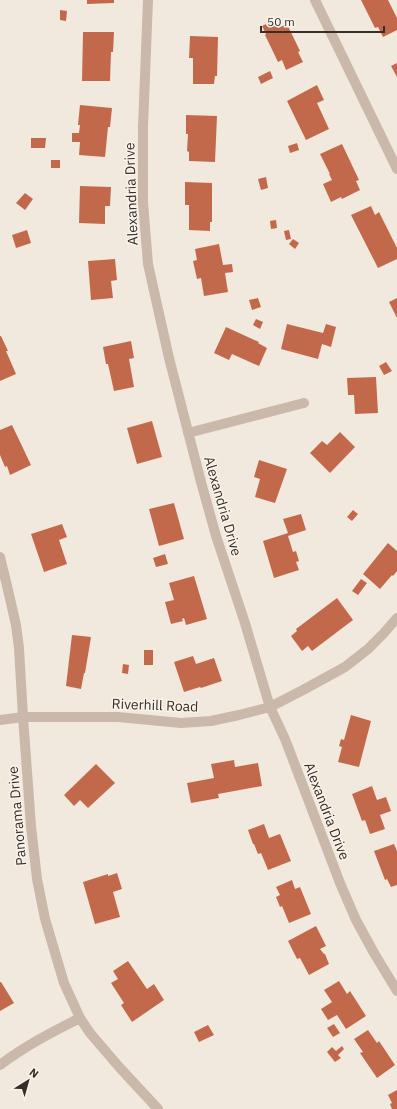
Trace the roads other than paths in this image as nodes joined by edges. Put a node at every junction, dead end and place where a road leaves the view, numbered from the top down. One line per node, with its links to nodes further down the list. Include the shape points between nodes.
1 (148, 0): 5 (street, Alexandria Drive, via 143,202 148,264)
2 (315, 0): 3 (street)
3 (397, 169)
4 (304, 403): 5 (street)
5 (188, 433): 8 (street, Alexandria Drive, via 216,536)
6 (0, 557): 9 (street, Panorama Drive, via 16,625)
7 (397, 618): 8 (street, Riverhill Road, via 384,634 346,667)
8 (270, 707): 9 (street, Riverhill Road, via 211,721 181,723 118,718); 11 (street, Alexandria Drive, via 285,739 340,883 360,926)
9 (23, 717): 10 (street, Riverhill Road); 12 (street, Panorama Drive, via 31,826 42,906 64,983)
10 (0, 720)
11 (397, 991)
12 (80, 1018): 13 (street, via 13,1055); 14 (street, Panorama Drive, via 90,1033)
13 (0, 1065)
14 (158, 1109)

